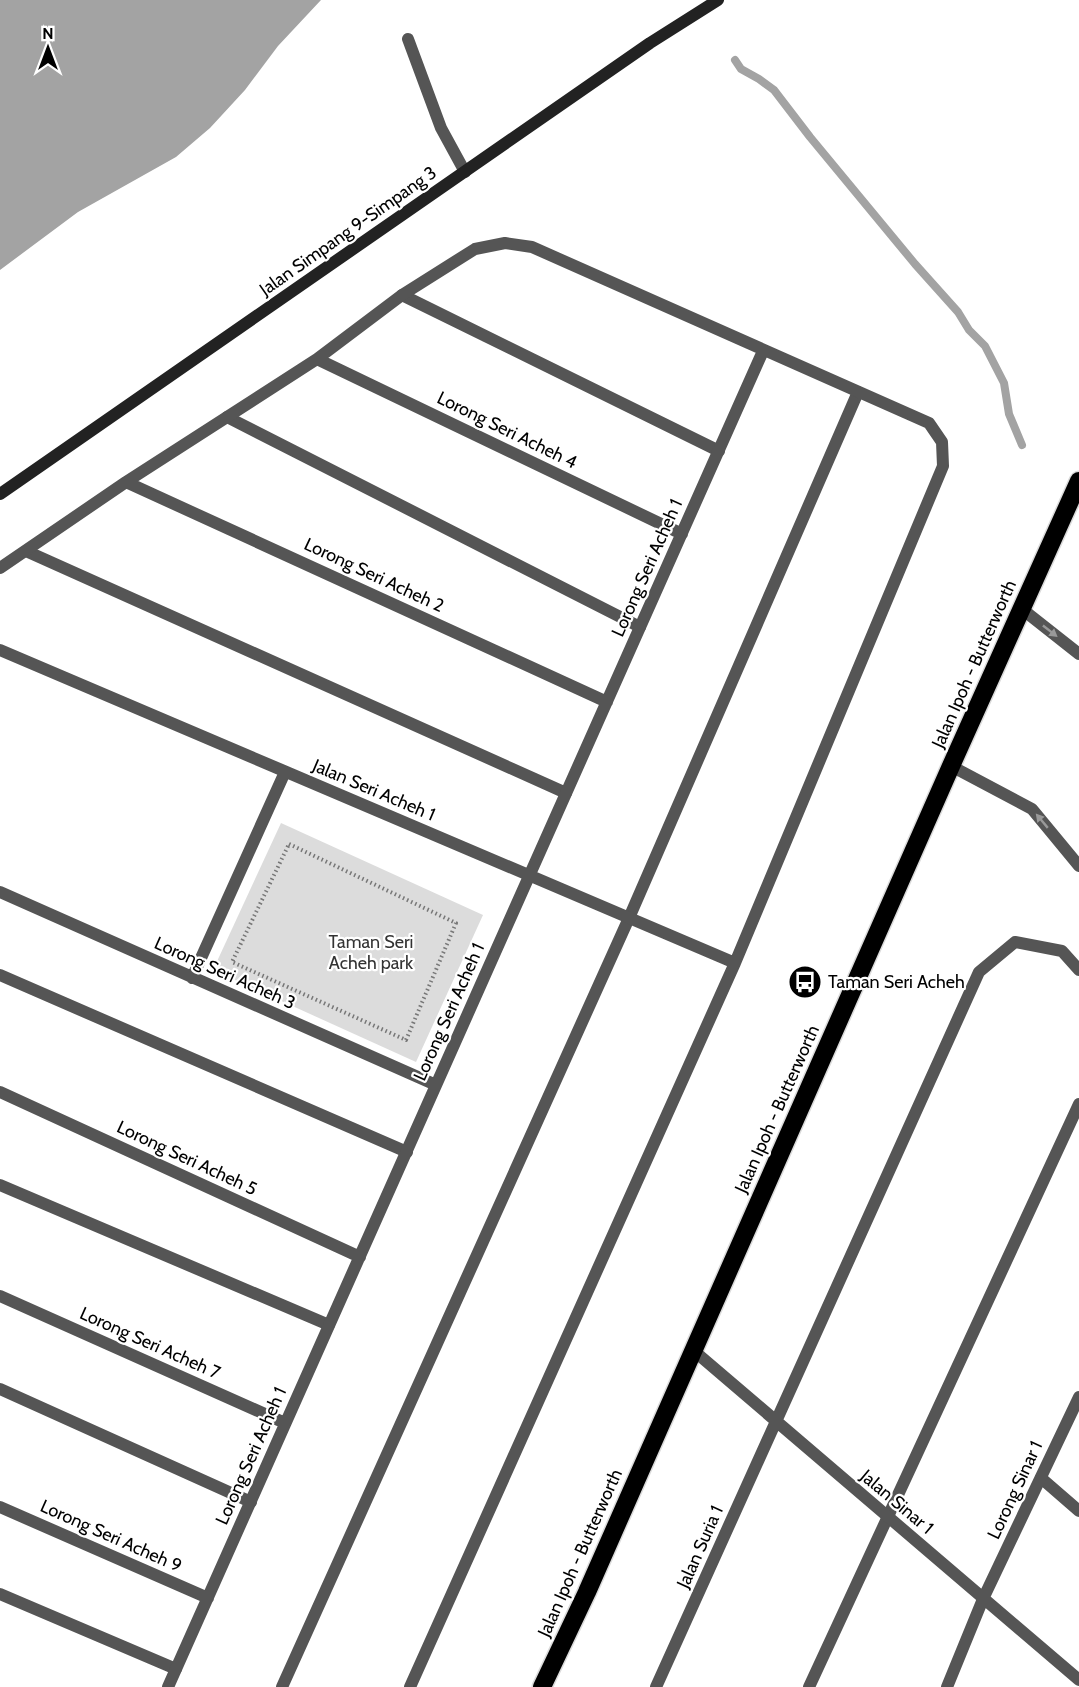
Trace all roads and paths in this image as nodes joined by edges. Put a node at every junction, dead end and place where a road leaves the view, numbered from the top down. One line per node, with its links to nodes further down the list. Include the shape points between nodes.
1 (718, 0): 3 (street, Jalan Simpang 9-Simpang 3)
2 (408, 39): 3 (street, via 441,128)
3 (465, 172): 12 (street, Jalan Simpang 9-Simpang 3)
4 (402, 294): 5 (street, via 475,249 505,243 532,247); 6 (street); 9 (street)
5 (763, 351): 7 (street); 9 (street, Lorong Seri Acheh 1)
6 (317, 359): 8 (street); 13 (street, Lorong Seri Acheh 4)
7 (858, 392): 28 (street); 29 (street, via 929,423 942,442 943,466)
8 (227, 417): 10 (street); 17 (street)
9 (719, 451): 13 (street, Lorong Seri Acheh 1)
10 (126, 482): 14 (street); 20 (street, Lorong Seri Acheh 2)
11 (1079, 482): 16 (highway, Jalan Ipoh - Butterworth)
12 (0, 494)
13 (682, 534): 17 (street, Lorong Seri Acheh 1)
14 (26, 550): 15 (street); 23 (street)
15 (0, 568)
16 (1022, 609): 19 (street, one-way to 19); 21 (highway, Jalan Ipoh - Butterworth)
17 (640, 627): 20 (street, Lorong Seri Acheh 1)
18 (0, 650): 22 (street, Jalan Seri Acheh 1)
19 (1079, 654)
20 (607, 702): 23 (street, Lorong Seri Acheh 1)
21 (951, 766): 25 (street, one-way to 21, via 1032,809); 41 (highway, Jalan Ipoh - Butterworth)
22 (285, 772): 26 (street, Jalan Seri Acheh 1); 32 (street)
23 (566, 793): 26 (street, Lorong Seri Acheh 1)
24 (289, 844): 24 (path, via 456,923 406,1040 232,962)
25 (1079, 866)
26 (529, 876): 28 (street, Jalan Seri Acheh 1); 33 (street, Lorong Seri Acheh 1)
27 (0, 892): 32 (street, Lorong Seri Acheh 3)
28 (629, 918): 29 (street, Jalan Seri Acheh 1); 58 (street)
29 (735, 963): 59 (street)
30 (1079, 970): 44 (street, Jalan Suria 1, via 1062,951 1015,942 979,972)
31 (0, 975): 36 (street)
32 (192, 978): 33 (street, Lorong Seri Acheh 3)
33 (436, 1085): 36 (street, Lorong Seri Acheh 1)
34 (0, 1092): 38 (street, Lorong Seri Acheh 5)
35 (1079, 1104): 50 (street)
36 (406, 1152): 38 (street, Lorong Seri Acheh 1)
37 (0, 1185): 40 (street)
38 (360, 1257): 40 (street, Lorong Seri Acheh 1)
39 (0, 1296): 45 (street, Lorong Seri Acheh 7)
40 (329, 1325): 45 (street, Lorong Seri Acheh 1)
41 (693, 1350): 44 (street, Jalan Sinar 1); 60 (highway, Jalan Ipoh - Butterworth)
42 (0, 1389): 47 (street)
43 (1079, 1397): 46 (street, Lorong Sinar 1)
44 (776, 1422): 50 (street, Jalan Sinar 1); 61 (street, Jalan Suria 1)
45 (285, 1423): 47 (street, Lorong Seri Acheh 1)
46 (1041, 1478): 49 (street); 53 (street, Lorong Sinar 1)
47 (251, 1502): 52 (street, Lorong Seri Acheh 1)
48 (0, 1507): 52 (street, Lorong Seri Acheh 9)
49 (1079, 1511)
50 (887, 1516): 53 (street, Jalan Sinar 1); 62 (street)
51 (0, 1594): 54 (street)
52 (208, 1598): 54 (street, Lorong Seri Acheh 1)
53 (983, 1599): 55 (street, Jalan Sinar 1); 56 (street, Lorong Sinar 1)
54 (176, 1669): 57 (street, Lorong Seri Acheh 1)
55 (1079, 1680)
56 (949, 1686)
57 (168, 1687)
58 (282, 1687)
59 (410, 1687)
60 (542, 1687)
61 (656, 1687)
62 (809, 1687)

